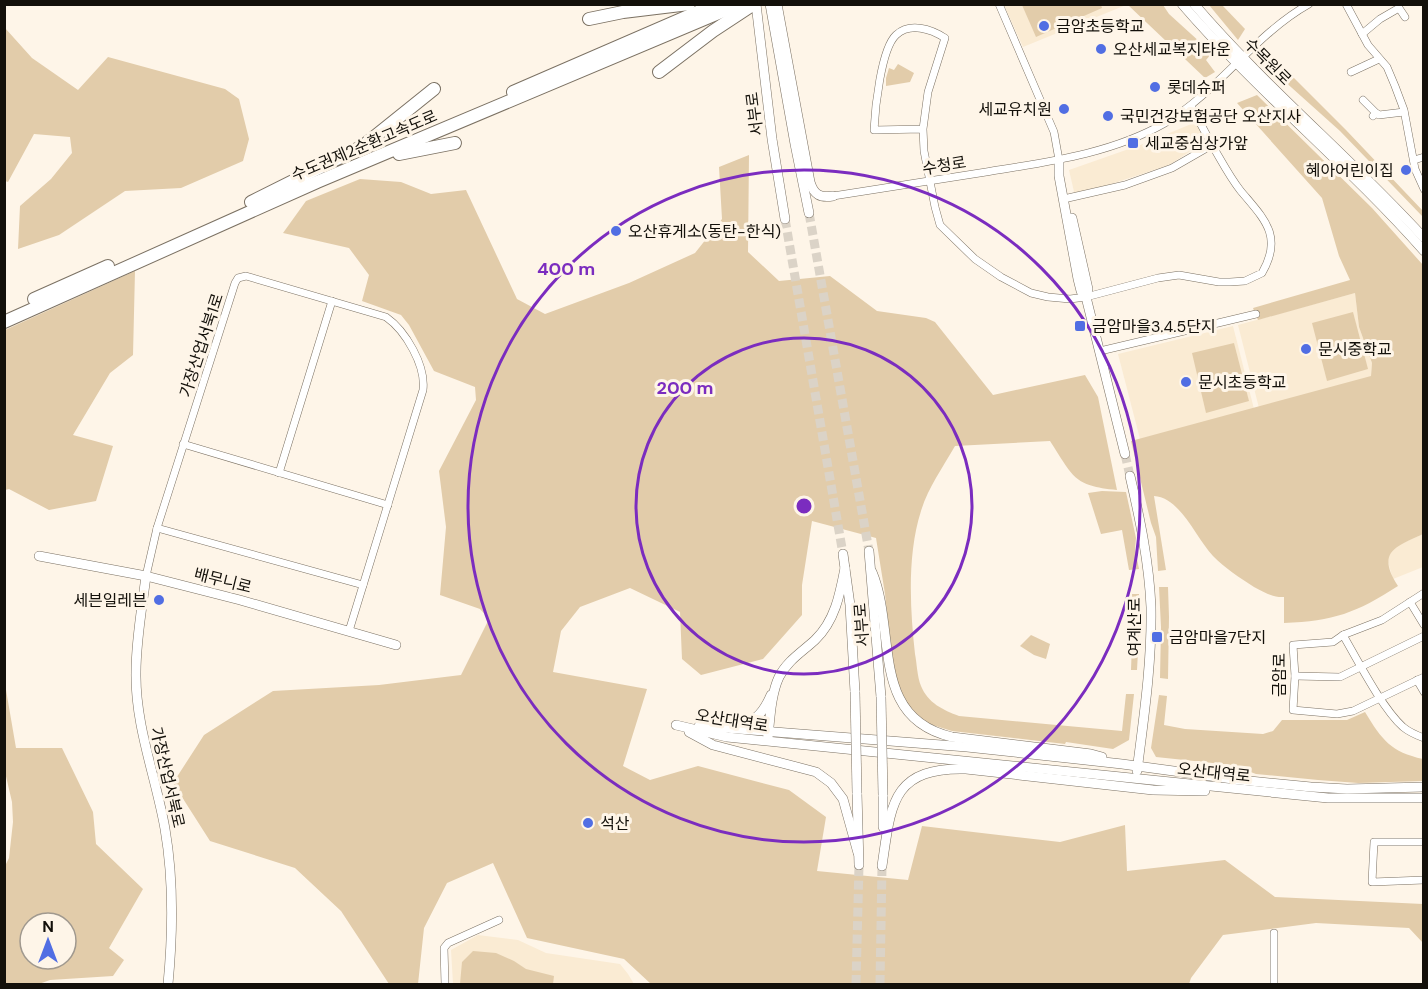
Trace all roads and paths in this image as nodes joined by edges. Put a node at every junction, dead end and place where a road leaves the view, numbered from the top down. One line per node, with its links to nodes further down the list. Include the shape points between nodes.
1 (689, 4): 15 (highway)
2 (716, 4): 35 (highway, 수도권제2순환고속도로)
3 (755, 4): 12 (highway); 37 (main road, 서부로)
4 (770, 4): 36 (main road, 서부로)
5 (777, 4): 33 (main road, via 812,189 820,196)
6 (999, 4): 29 (street, via 1054,132)
7 (1182, 4): 18 (main road, 수목원로)
8 (1194, 4): 18 (main road, 수목원로)
9 (1309, 4): 18 (street)
10 (1346, 4): 16 (street)
11 (1407, 4): 13 (street)
12 (740, 8): 19 (highway); 35 (highway, 수도권제2순환고속도로)
13 (1399, 8): 14 (street); 16 (street)
14 (1405, 17)
15 (589, 19)
16 (1362, 34): 17 (street)
17 (1379, 59): 20 (street); 24 (street, via 1387,67)
18 (1240, 61): 23 (street, 수청로); 38 (main road, 수목원로); 39 (main road, 수목원로)
19 (659, 72)
20 (1351, 72)
21 (434, 89): 35 (highway, via 363,146)
22 (1363, 100): 24 (street, via 1375,115)
23 (1191, 106): 27 (street); 29 (street, 수청로, via 1129,139)
24 (1404, 112): 30 (street)
25 (923, 129): 25 (street, via 928,92 945,38 914,28 901,32 890,43 879,83 874,130); 31 (street)
26 (455, 143): 35 (highway, via 397,155 280,203)
27 (1212, 145): 34 (street, via 1172,168 1125,185); 40 (street, via 1270,230 1272,249 1262,273 1245,281 1230,282 1179,275)
28 (1424, 157): 30 (street)
29 (1059, 160): 31 (street, 수청로); 34 (main road); 40 (main road, via 1073,254 1081,291)
30 (1413, 160): 32 (street)
31 (931, 180): 33 (street, 수청로); 40 (street, via 940,225 975,260 1031,293 1070,299)
32 (1424, 189)
33 (833, 196)
34 (1068, 198): 40 (main road, via 1088,289)
35 (254, 205): 42 (highway, 수도권제2순환고속도로); 44 (highway, 수도권제2순환고속도로)
36 (809, 213)
37 (786, 219)
38 (1424, 238)
39 (1424, 251)
40 (1086, 297): 45 (main road)
41 (332, 301): 46 (street, 가장산업서북1로, via 246,276 238,278); 48 (street); 50 (street, 가장산업서북1로, via 386,317 398,325 422,369 423,390)
42 (4, 313)
43 (1256, 314): 45 (street)
44 (4, 322)
45 (1100, 351): 47 (main road)
46 (183, 444): 48 (street); 51 (street, 가장산업서북1로)
47 (1125, 454)
48 (279, 473): 50 (street)
49 (1130, 476): 77 (main road, 여계산로, via 1143,528 1151,605 1148,682)
50 (388, 505): 58 (street, 가장산업서북1로)
51 (157, 528): 57 (street, 가장산업서북1로); 58 (street)
52 (869, 551): 56 (main road, 서부로)
53 (843, 554): 55 (main road, 서부로)
54 (39, 556): 57 (main road, 배무니로)
55 (845, 568): 69 (main road, via 836,607 825,629 786,666); 83 (main road, 서부로, bridge, via 855,692)
56 (872, 572): 76 (main road, via 880,596 892,683 902,705 915,720 937,733 1091,754); 80 (main road, 서부로, bridge, via 881,697 882,866 892,804 900,792 926,772 944,769 1153,790)
57 (146, 576): 62 (main road, 배무니로); 88 (main road, 가장산업서북로, via 136,673 140,720 165,828 170,874 173,923)
58 (363, 585): 62 (street, 가장산업서북1로)
59 (1424, 593): 60 (street, 금암로)
60 (1410, 602): 61 (street); 63 (street, 금암로, via 1382,620)
61 (1424, 625)
62 (349, 631): 65 (main road, 배무니로)
63 (1343, 635): 66 (street); 67 (street, 금암로, via 1334,642 1293,645)
64 (1424, 636): 66 (street)
65 (396, 645)
66 (1361, 668): 67 (street, via 1340,677); 71 (street)
67 (1295, 676): 71 (street, 금암로, via 1293,710 1337,714)
68 (1420, 679): 70 (street); 71 (street, 금암로)
69 (776, 684): 73 (main road, via 761,714 749,722); 74 (main road)
70 (1424, 692)
71 (1381, 698): 75 (street, via 1400,724)
72 (676, 725): 73 (main road, 오산대역로); 74 (main road, 오산대역로, via 727,737); 83 (main road, via 713,745 816,772 843,799)
73 (702, 726): 74 (main road, 오산대역로)
74 (768, 737): 76 (main road, 오산대역로, via 967,747); 78 (main road, 오산대역로)
75 (1424, 738)
76 (1122, 764): 77 (main road, 오산대역로)
77 (1138, 766): 78 (main road, 여계산로); 79 (main road, 오산대역로, via 1311,787)
78 (1136, 779): 80 (main road, 오산대역로)
79 (1424, 787)
80 (1258, 791): 81 (main road, 오산대역로, via 1343,799)
81 (1424, 798)
82 (1424, 842): 85 (street, via 1374,842 1372,882)
83 (858, 853): 84 (main road)
84 (859, 866)
85 (1424, 880)
86 (499, 920): 89 (street, via 448,943 444,948)
87 (1274, 933): 90 (street)
88 (168, 984)
89 (445, 984)
90 (1274, 984)

